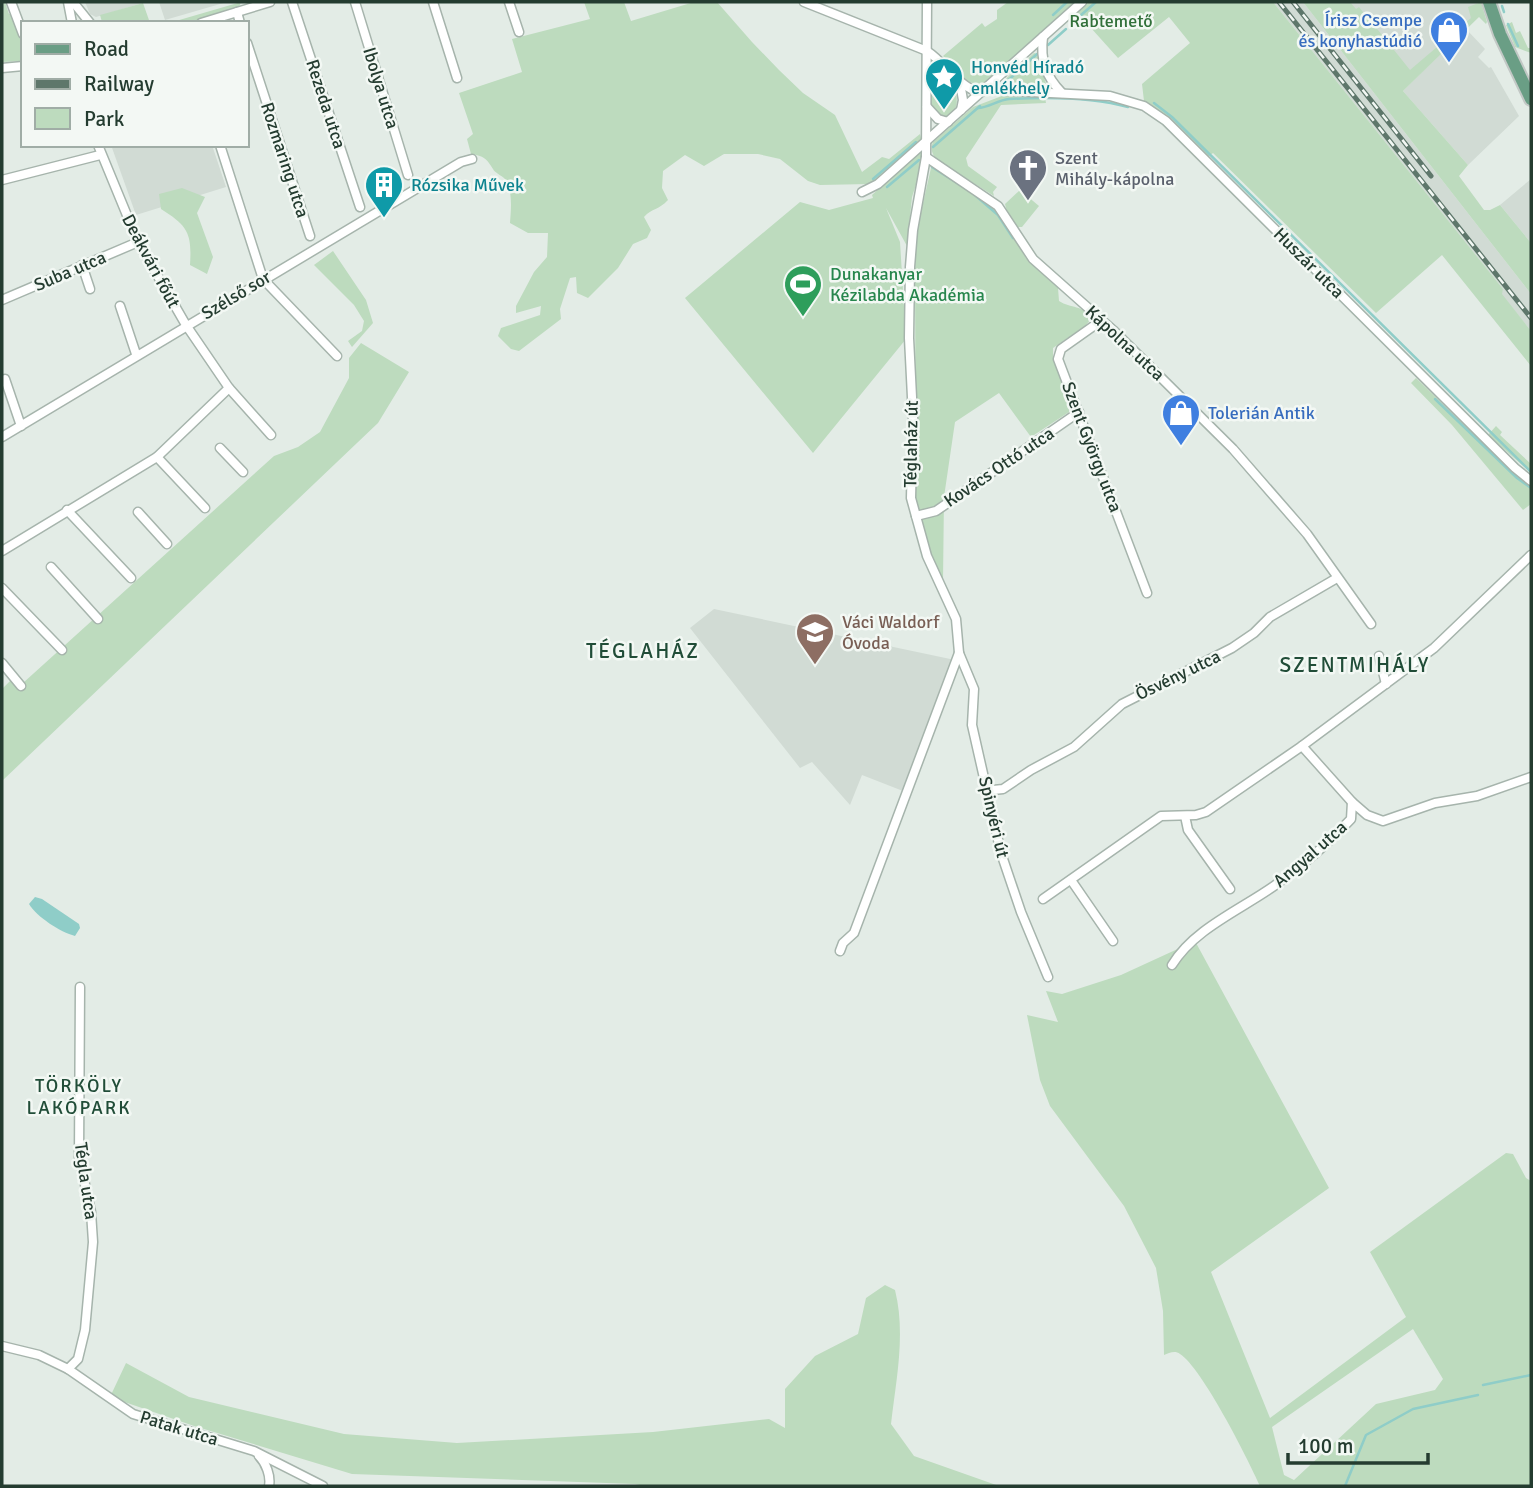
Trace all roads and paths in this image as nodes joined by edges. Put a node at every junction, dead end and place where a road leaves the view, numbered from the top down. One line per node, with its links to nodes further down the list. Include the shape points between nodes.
1 (11, 2): 17 (street)
2 (70, 2): 13 (street); 14 (street)
3 (270, 2): 12 (street)
4 (292, 2): 41 (street, Rezeda utca)
5 (355, 2): 38 (street, Ibolya utca)
6 (433, 2): 24 (street)
7 (509, 2): 18 (street)
8 (804, 2): 21 (street)
9 (927, 2): 21 (street)
10 (1082, 2): 19 (street)
11 (1491, 3): 28 (main road, via 1505,46)
12 (237, 12): 15 (street); 16 (street)
13 (72, 21)
14 (88, 21)
15 (208, 21)
16 (239, 21)
17 (21, 29)
18 (519, 32)
19 (1043, 37): 26 (street); 27 (street, via 1043,63)
20 (248, 46): 42 (street, Rozmaring utca)
21 (927, 51): 25 (street); 29 (street)
22 (21, 66): 23 (street)
23 (2, 68)
24 (457, 78)
25 (960, 83): 26 (street, Huszár utca); 30 (street)
26 (984, 91): 27 (street, Huszár utca); 30 (street)
27 (1062, 93): 62 (street, Huszár utca, via 1111,96 1144,106 1167,121)
28 (1531, 99)
29 (926, 104): 31 (street, via 932,114); 32 (street)
30 (961, 110): 31 (street)
31 (948, 122): 32 (street)
32 (927, 141): 36 (street); 40 (street, via 878,184)
33 (98, 147): 35 (street, Deákvári főút)
34 (221, 147): 45 (street)
35 (100, 155): 39 (street); 43 (street, Deákvári főút)
36 (926, 157): 49 (street, Kápolna utca, via 999,206 1033,259); 66 (street, Téglaház út, via 911,267 911,498)
37 (472, 159): 45 (street, Szélső sor)
38 (408, 175)
39 (2, 180)
40 (862, 191)
41 (360, 207)
42 (310, 236)
43 (138, 242): 44 (street, Suba utca); 50 (street, Deákvári főút)
44 (82, 265): 46 (street); 47 (street, Suba utca)
45 (263, 279): 50 (street, Szélső sor); 52 (street)
46 (90, 289)
47 (2, 300)
48 (120, 306): 51 (street)
49 (1102, 320): 55 (street, Szent György utca, via 1058,354); 72 (street, Kápolna utca, via 1233,449 1307,534)
50 (186, 325): 51 (street, Szélső sor); 54 (street, Deákvári főút)
51 (136, 354): 56 (street, Szélső sor)
52 (337, 356)
53 (5, 379): 56 (street)
54 (229, 388): 57 (street, Deákvári főút); 60 (street)
55 (1079, 412): 66 (street, Kovács Ottó utca, via 936,511); 74 (street, Szent György utca)
56 (21, 426): 58 (street, Szélső sor)
57 (271, 435)
58 (2, 437)
59 (220, 448): 61 (street)
60 (157, 457): 63 (street); 64 (street)
61 (243, 472)
62 (1531, 481)
63 (205, 508)
64 (67, 510): 68 (street); 71 (street)
65 (138, 512): 67 (street)
66 (915, 516): 78 (street, Téglaház út, via 927,556 956,619)
67 (167, 544)
68 (2, 551)
69 (1531, 555): 81 (street, via 1434,648)
70 (51, 567): 75 (street)
71 (131, 578)
72 (1337, 578): 76 (street, Kápolna utca); 85 (street, Ösvény utca, via 1270,617 1232,648 1122,704 1074,747 1003,789)
73 (2, 588): 77 (street)
74 (1147, 593)
75 (98, 619)
76 (1371, 624)
77 (62, 650)
78 (959, 653): 85 (street, Spinyéri út, via 974,689 972,725); 92 (street, Téglaház út, via 854,933)
79 (1379, 656): 81 (street)
80 (2, 663): 82 (street)
81 (1386, 684): 83 (street)
82 (21, 686)
83 (1302, 747): 86 (street); 87 (street, via 1206,812)
84 (1531, 777): 86 (street, Angyal utca, via 1382,821)
85 (986, 785): 94 (street, Spinyéri út, via 1001,853)
86 (1352, 802): 93 (street, Angyal utca, via 1351,819 1327,845 1190,942)
87 (1185, 816): 88 (street, via 1161,816); 89 (street, via 1188,830)
88 (1071, 880): 90 (street); 91 (street)
89 (1230, 889)
90 (1043, 899)
91 (1114, 941)
92 (840, 951)
93 (1172, 965)
94 (1048, 976)
95 (80, 988): 97 (street, Tégla utca, via 79,1157 91,1212 93,1249 85,1330 78,1359)
96 (2, 1346): 97 (street, Patak utca, via 39,1355)
97 (68, 1369): 98 (street, Patak utca, via 133,1414)
98 (254, 1451): 99 (street, via 264,1462); 100 (street, Patak utca)
99 (269, 1486)
100 (323, 1486)

